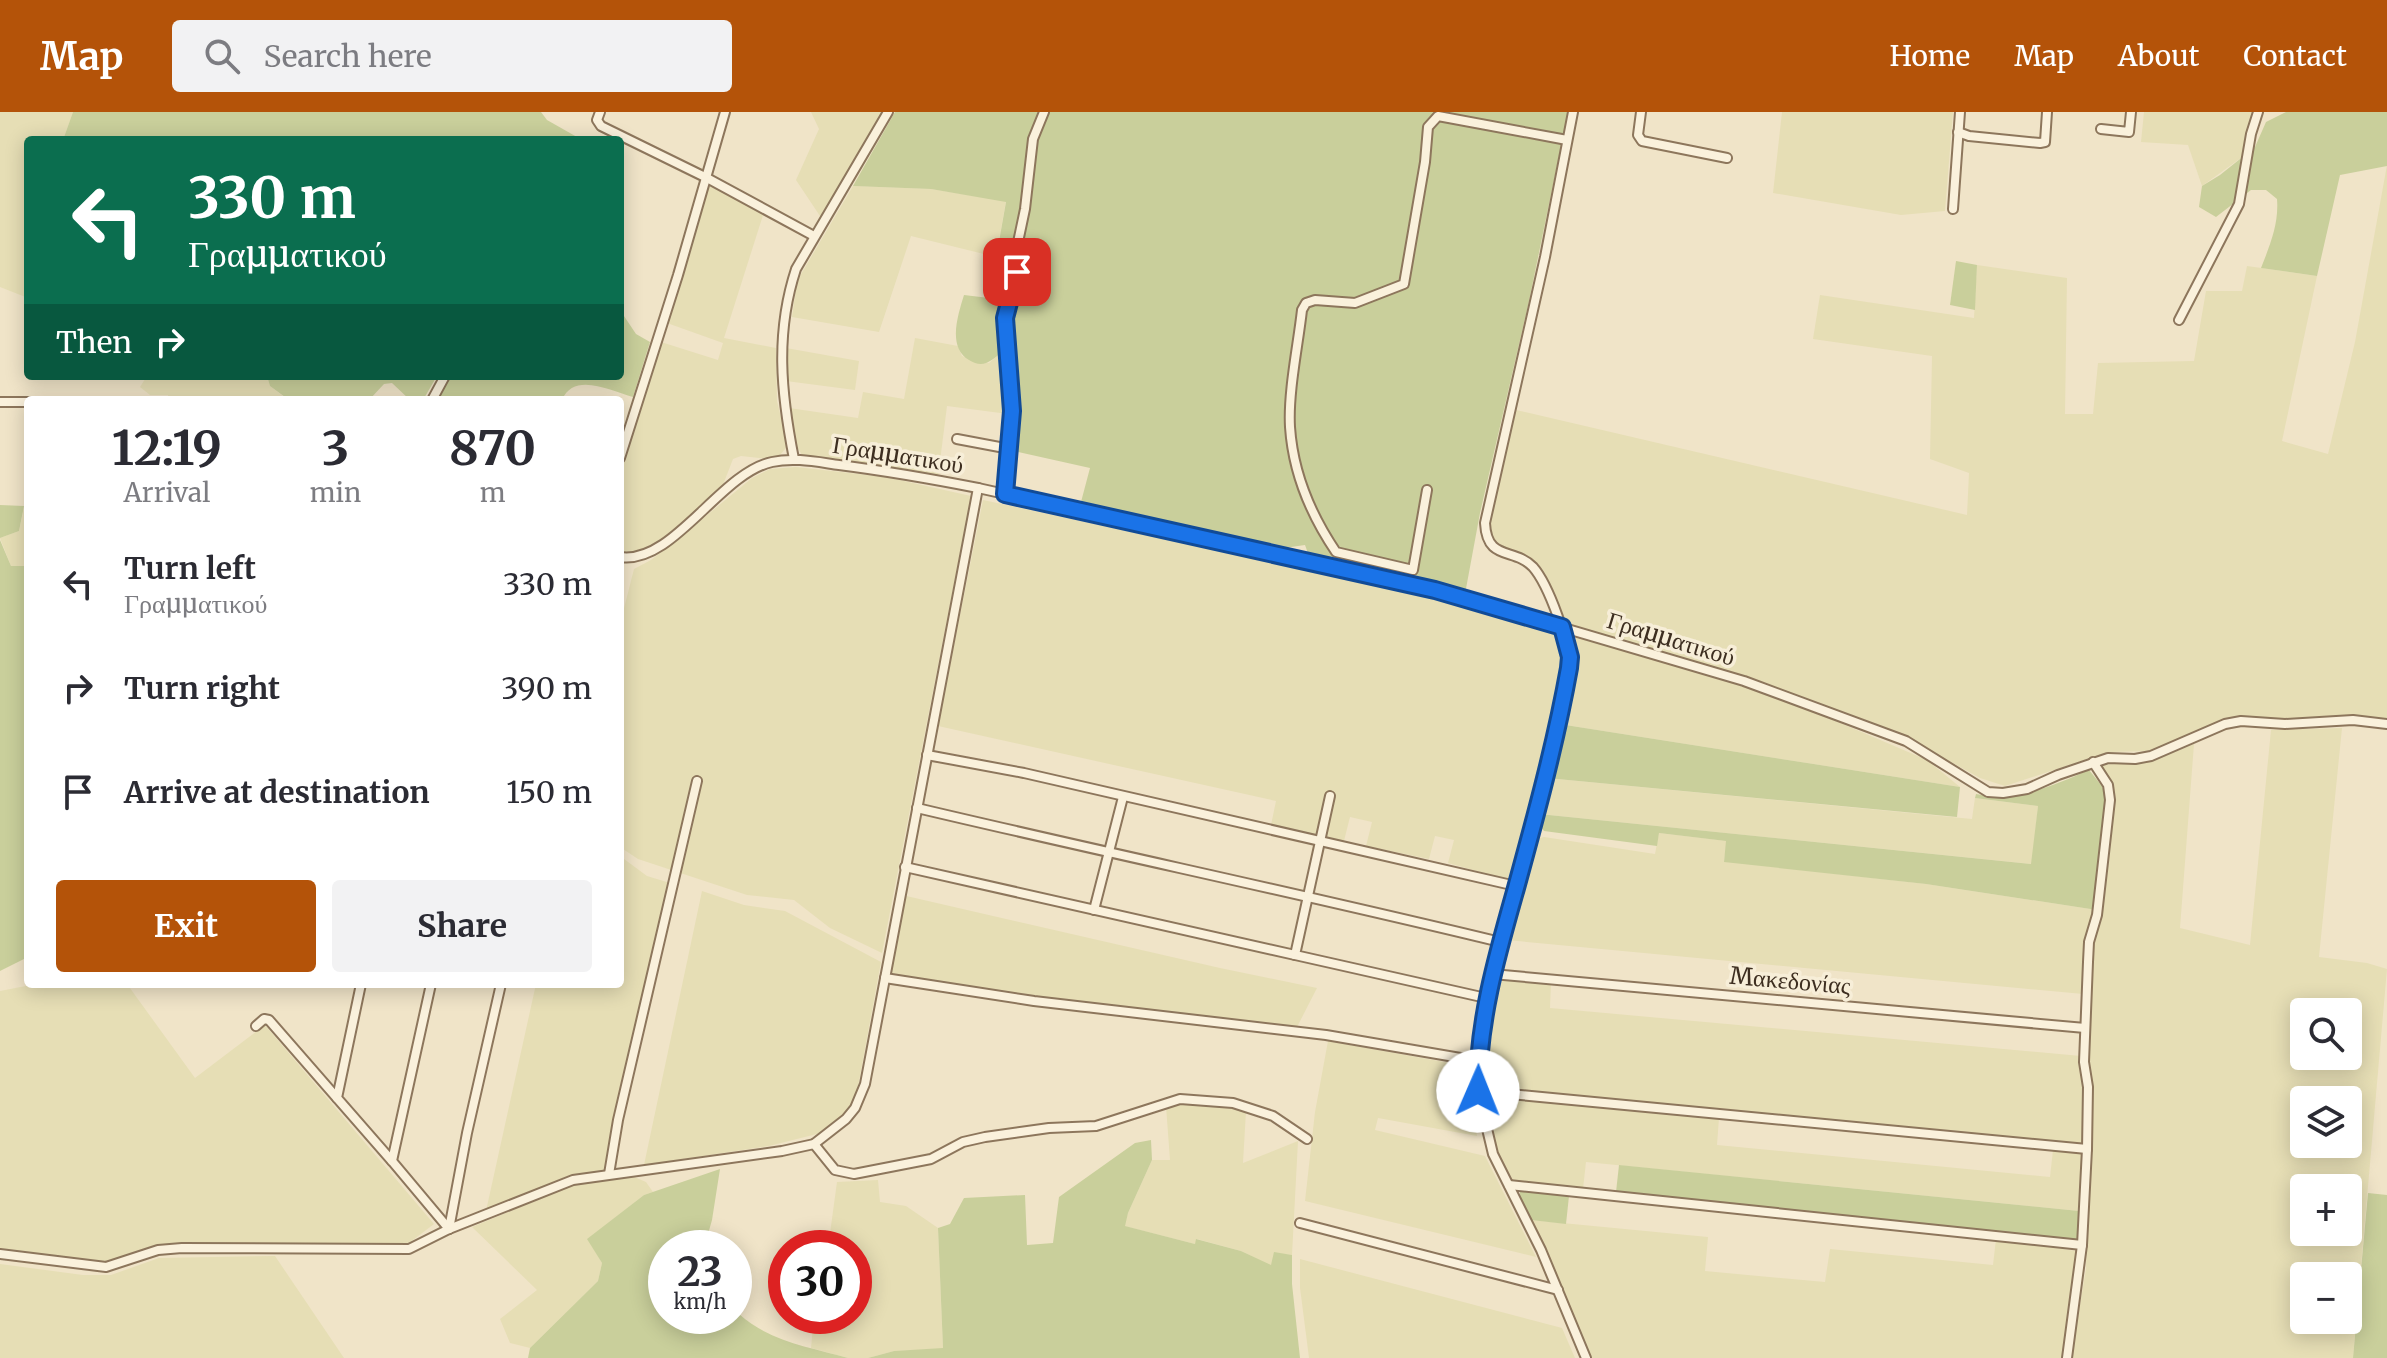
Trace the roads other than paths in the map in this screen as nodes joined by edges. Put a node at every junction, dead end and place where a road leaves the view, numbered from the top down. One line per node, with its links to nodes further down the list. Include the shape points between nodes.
1 (600, 112): 13 (street, via 601,126)
2 (725, 112): 17 (street)
3 (888, 112): 19 (street)
4 (1044, 112): 25 (street, via 1033,139 1017,272 1005,318)
5 (1573, 112): 15 (street)
6 (1641, 112): 16 (street, via 1642,141)
7 (1960, 112): 12 (street)
8 (2047, 112): 12 (street, via 2045,142)
9 (2131, 112): 11 (street, via 2129,132)
10 (2258, 112): 20 (street, via 2239,204)
11 (2101, 129)
12 (1958, 132): 18 (street)
13 (621, 136)
14 (624, 137): 17 (street)
15 (1567, 140): 28 (street, via 1438,116 1428,127 1404,284 1355,303 1315,300 1302,310 1292,450 1316,523 1336,552 1413,570); 31 (street, via 1485,523 1496,549 1533,567)
16 (1727, 158)
17 (707, 178): 19 (street); 24 (street)
18 (1953, 209)
19 (814, 236): 26 (street, via 787,294 782,329 782,386)
20 (2179, 320)
21 (0, 402): 22 (street)
22 (24, 402)
23 (957, 439): 25 (street)
24 (624, 445)
25 (1010, 449): 29 (street)
26 (794, 459): 27 (street, Γραμματικού); 30 (street, Γραμματικού, via 749,471 668,540 645,555)
27 (978, 488): 29 (street, Γραμματικού); 33 (street)
28 (1427, 490)
29 (1005, 494): 31 (street, Γραμματικού, via 1435,590)
30 (624, 558)
31 (1562, 627): 34 (street, Γραμματικού, via 1744,681 1906,741 1988,792 2027,789); 42 (street, via 1569,668)
32 (2387, 724): 34 (street, Γραμματικού, via 2241,721 2151,756)
33 (927, 755): 37 (street); 38 (street)
34 (2093, 762): 54 (street, via 2108,785 2110,800 2089,942)
35 (697, 781): 62 (street)
36 (1330, 796): 39 (street)
37 (1123, 797): 39 (street); 40 (street)
38 (917, 808): 40 (street); 41 (street)
39 (1321, 839): 42 (street); 43 (street)
40 (1109, 853): 43 (street); 44 (street)
41 (905, 867): 44 (street); 48 (street)
42 (1516, 886): 45 (street)
43 (1307, 895): 45 (street); 46 (street)
44 (1094, 910): 46 (street)
45 (1500, 942): 47 (street)
46 (1295, 955): 52 (street)
47 (1492, 974): 52 (street); 54 (street, Μακεδονίας)
48 (885, 978): 55 (street, via 1326,1035); 59 (street, via 865,1084 855,1108)
49 (360, 988): 57 (street)
50 (430, 988): 61 (street)
51 (500, 988): 65 (street)
52 (1486, 998): 55 (street)
53 (256, 1026): 57 (street, via 269,1020)
54 (2085, 1028): 60 (street)
55 (1478, 1061): 56 (street)
56 (1478, 1091): 60 (street); 63 (street, via 1493,1154)
57 (337, 1098): 61 (street)
58 (1307, 1139): 59 (street, via 1273,1116 1233,1103 1180,1099 1096,1126 985,1137 931,1159 854,1174 835,1170)
59 (814, 1144): 62 (street)
60 (2087, 1149): 66 (street)
61 (392, 1161): 65 (street)
62 (609, 1174): 65 (street, via 573,1180)
63 (1509, 1185): 66 (street); 68 (street)
64 (1300, 1223): 68 (street)
65 (449, 1229): 67 (street, via 409,1249 182,1248 106,1267)
66 (2082, 1245): 70 (street)
67 (0, 1254)
68 (1558, 1290): 69 (street)
69 (1586, 1358)
70 (2067, 1358)

